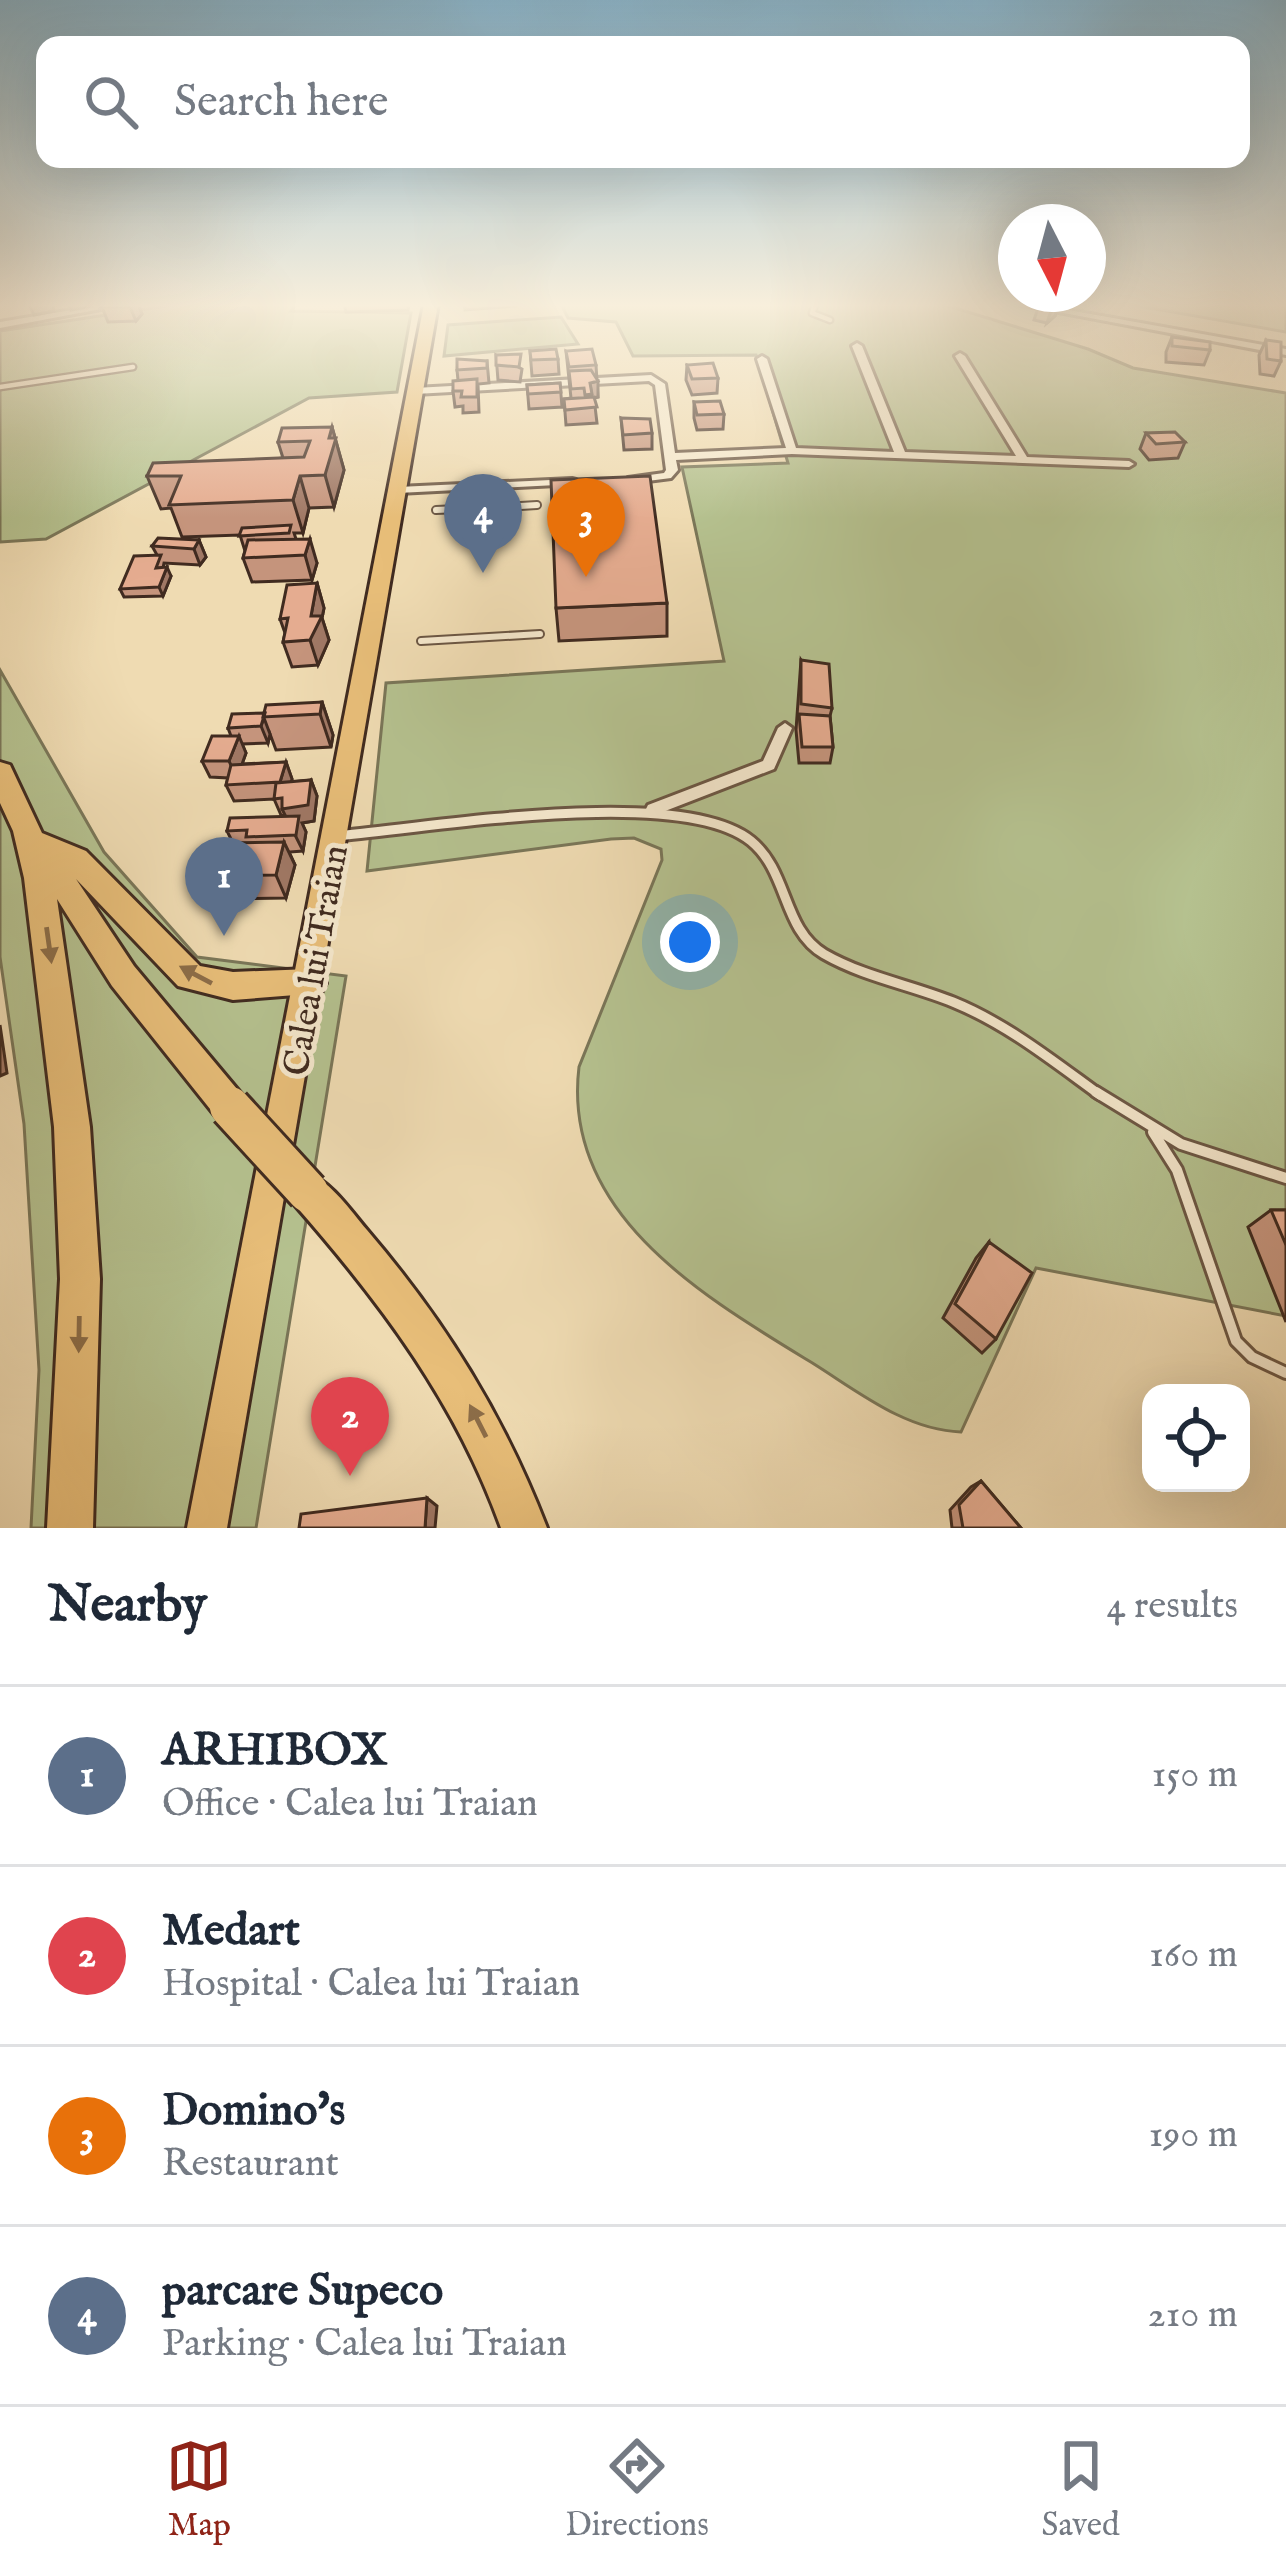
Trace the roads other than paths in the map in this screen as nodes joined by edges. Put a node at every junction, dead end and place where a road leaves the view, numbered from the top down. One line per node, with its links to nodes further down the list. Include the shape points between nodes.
1 (78, 375): 6 (lane)
2 (418, 375): 7 (main road, Calea lui Traian)
3 (767, 375): 8 (street)
4 (869, 375): 10 (street)
5 (973, 375): 11 (street)
6 (0, 387)
7 (415, 391): 9 (street, via 656,381); 16 (main road, Calea lui Traian)
8 (792, 451): 9 (street); 10 (street)
9 (670, 457): 13 (street, via 668,476)
10 (902, 457): 11 (street)
11 (1024, 461): 12 (street)
12 (1129, 464)
13 (606, 481)
14 (586, 482): 15 (street)
15 (502, 485): 16 (street); 18 (lane)
16 (398, 490): 25 (main road, Calea lui Traian)
17 (537, 505): 18 (lane)
18 (502, 507): 19 (lane)
19 (436, 510)
20 (540, 634): 21 (lane)
21 (421, 641)
22 (785, 728): 24 (street, via 769,765)
23 (0, 772): 26 (highway)
24 (654, 809): 25 (lane); 28 (lane, via 716,822 759,847 781,882 792,922 818,950 967,1008)
25 (336, 836): 27 (main road, Calea lui Traian)
26 (34, 838): 27 (highway, one-way to 26, via 206,984 189,976 76,859); 31 (highway, one-way to 31, via 78,1213); 33 (highway, one-way to 26, bridge, via 442,1357 371,1260 123,976)
27 (310, 983): 32 (main road, Calea lui Traian)
28 (1150, 1128): 29 (lane); 30 (lane, via 1177,1170 1236,1341)
29 (1286, 1178)
30 (1286, 1372)
31 (70, 1528)
32 (207, 1528)
33 (524, 1528)

